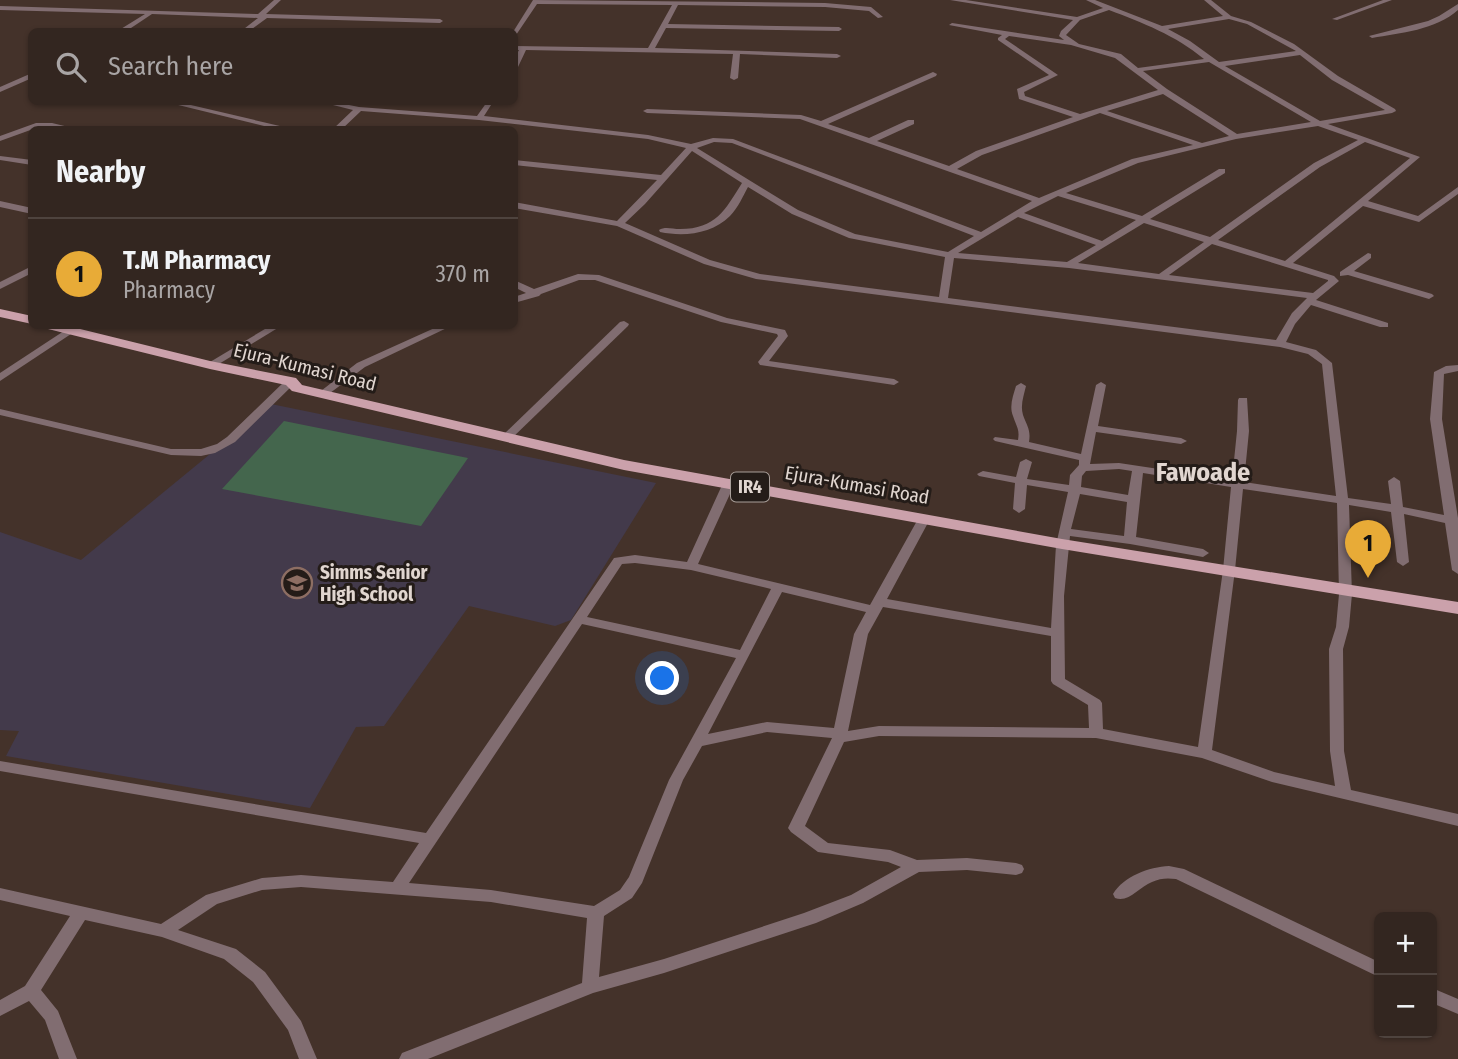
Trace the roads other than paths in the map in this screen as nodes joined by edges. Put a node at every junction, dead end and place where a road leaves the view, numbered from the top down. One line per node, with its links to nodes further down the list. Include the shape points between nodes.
1 (278, 0): 13 (street)
2 (954, 0): 16 (street)
3 (1089, 0): 11 (street)
4 (1207, 0): 14 (street)
5 (1390, 0): 17 (street)
6 (536, 1): 7 (street); 25 (street)
7 (682, 3): 8 (street); 20 (street)
8 (817, 3): 15 (street, via 871,9)
9 (1458, 6): 27 (street, via 1413,28)
10 (0, 8): 12 (street, via 100,6)
11 (1108, 8): 16 (street); 23 (street)
12 (151, 14): 13 (street); 21 (street)
13 (262, 16): 18 (street); 22 (street)
14 (1229, 16): 23 (street); 32 (street, via 1292,45)
15 (880, 17)
16 (1078, 19): 28 (street, via 1062,36)
17 (1335, 19)
18 (440, 21)
19 (952, 25): 26 (street)
20 (665, 26): 24 (street); 30 (street)
21 (126, 28)
22 (248, 28)
23 (1160, 28): 34 (street)
24 (839, 29)
25 (518, 30)
26 (1009, 33): 28 (street); 48 (street, via 1000,39 1054,75 1020,90 1022,97)
27 (1372, 36)
28 (1077, 45): 36 (street, via 1118,56)
29 (519, 49): 30 (street)
30 (650, 51): 31 (street)
31 (737, 52): 33 (street); 39 (street)
32 (1299, 53): 35 (street); 51 (street, via 1393,110)
33 (837, 56)
34 (1210, 60): 35 (street); 36 (street)
35 (1219, 64): 51 (street)
36 (1137, 70): 41 (street)
37 (933, 74): 52 (street)
38 (28, 77): 40 (street)
39 (734, 78)
40 (0, 90)
41 (1164, 91): 47 (street); 58 (street)
42 (183, 105): 56 (street)
43 (342, 105): 45 (street)
44 (488, 105): 49 (street)
45 (359, 108): 49 (street); 57 (street)
46 (647, 111): 52 (street, via 801,117)
47 (1099, 111): 48 (street); 62 (street)
48 (1080, 117): 67 (street, via 979,153)
49 (479, 118): 63 (street, via 648,137)
50 (911, 122): 61 (street)
51 (1318, 123): 58 (street); 60 (street)
52 (822, 124): 61 (street)
53 (28, 126): 59 (street)
54 (30, 126): 55 (street)
55 (58, 126)
56 (275, 126)
57 (340, 126)
58 (1236, 137): 62 (street)
59 (0, 139)
60 (1365, 139): 74 (street, via 1416,159); 83 (street, via 1317,165)
61 (868, 142): 67 (street)
62 (1201, 145): 72 (street, via 1135,161)
63 (691, 147): 69 (street); 70 (street); 82 (street, via 713,140 733,141)
64 (0, 158): 65 (street)
65 (28, 162)
66 (518, 162): 69 (street)
67 (949, 170): 73 (street)
68 (1222, 171): 79 (street)
69 (662, 178): 80 (street)
70 (747, 182): 81 (street, via 727,214 713,223 676,233); 85 (street, via 795,212 852,236)
71 (1458, 190): 74 (street, via 1419,219)
72 (1060, 194): 73 (street); 79 (street)
73 (1039, 201): 78 (street)
74 (1360, 202): 87 (street)
75 (0, 204): 77 (street)
76 (518, 206): 80 (street)
77 (28, 210)
78 (1020, 215): 82 (street); 84 (street)
79 (1147, 219): 83 (street); 84 (street)
80 (620, 224): 99 (street, via 708,262 759,277)
81 (663, 230)
82 (981, 235): 85 (street)
83 (1214, 241): 87 (street); 91 (street)
84 (1103, 244): 88 (street)
85 (950, 255): 88 (street); 99 (street)
86 (1368, 256): 90 (street)
87 (1288, 263): 92 (street)
88 (1069, 265): 91 (street)
89 (28, 270): 94 (street)
90 (1348, 272): 92 (street); 96 (street)
91 (1160, 277): 98 (street)
92 (1331, 278): 98 (street, via 1334,281)
93 (518, 285): 95 (street)
94 (0, 286)
95 (536, 294): 97 (street); 113 (street, via 578,277 596,277 725,320 781,332 764,363)
96 (1429, 296)
97 (518, 299)
98 (1310, 299): 103 (street); 108 (street, via 1293,316)
99 (943, 301): 108 (street)
100 (0, 313): 101 (main road)
101 (28, 319)
102 (624, 324): 120 (street)
103 (1384, 325)
104 (66, 329): 107 (main road, Ejura-Kumasi Road / IR4)
105 (270, 329): 109 (street)
106 (439, 329): 116 (street, via 360,365)
107 (70, 330): 109 (main road, Ejura-Kumasi Road / IR4); 111 (street)
108 (1280, 344): 134 (street, via 1312,352 1327,363)
109 (210, 365): 112 (main road, Ejura-Kumasi Road / IR4)
110 (1458, 368): 138 (street, via 1439,372 1436,419)
111 (0, 378)
112 (291, 381): 116 (main road, Ejura-Kumasi Road / IR4, via 298,388); 118 (street, via 230,439 218,448 196,453 172,452)
113 (894, 382)
114 (1101, 385): 119 (street)
115 (1021, 386): 123 (street, via 1017,415 1024,422)
116 (322, 394): 120 (main road, Ejura-Kumasi Road / IR4)
117 (1243, 400): 131 (street)
118 (0, 412)
119 (1091, 428): 122 (street); 125 (street)
120 (506, 438): 130 (main road, Ejura-Kumasi Road / IR4)
121 (999, 439): 123 (street)
122 (1181, 441)
123 (1023, 443): 125 (street)
124 (1026, 462): 128 (street)
125 (1084, 463): 126 (street); 132 (street, via 1076,475)
126 (1138, 469): 131 (street); 133 (street)
127 (983, 474): 128 (street)
128 (1021, 481): 132 (street); 135 (street)
129 (1394, 481): 136 (street)
130 (729, 483): 137 (main road, Ejura-Kumasi Road / IR4); 143 (street)
131 (1236, 484): 134 (street); 144 (street)
132 (1076, 489): 133 (street); 139 (street)
133 (1133, 499): 140 (street)
134 (1341, 500): 136 (street); 147 (street)
135 (1019, 509)
136 (1397, 509): 138 (street); 142 (street)
137 (924, 519): 139 (main road, Ejura-Kumasi Road / IR4); 148 (street)
138 (1454, 521): 145 (street)
139 (1064, 538): 140 (street); 144 (main road, Ejura-Kumasi Road / IR4); 151 (street)
140 (1129, 540): 141 (street)
141 (1203, 553)
142 (1403, 562)
143 (691, 566): 146 (street); 150 (street, via 635,558 618,561)
144 (1229, 570): 147 (main road, Ejura-Kumasi Road / IR4); 156 (street)
145 (1458, 570)
146 (779, 586): 148 (street); 152 (street)
147 (1346, 590): 149 (main road, Ejura-Kumasi Road / IR4); 158 (street, via 1336,649 1337,751)
148 (877, 606): 151 (street); 154 (street, via 861,634)
149 (1458, 608)
150 (577, 619): 152 (street); 160 (street)
151 (1057, 633): 153 (street, via 1058,681 1095,703)
152 (744, 655): 155 (street)
153 (1096, 733): 154 (street, via 879,731); 156 (street)
154 (839, 736): 155 (street, via 767,727); 161 (street, via 796,828 824,848 890,856)
155 (695, 743): 167 (street, via 636,879 625,894)
156 (1204, 753): 158 (street, via 1272,778)
157 (0, 766): 160 (street)
158 (1344, 794): 159 (street)
159 (1458, 820)
160 (430, 839): 163 (street)
161 (916, 866): 162 (street, via 967,864); 170 (street, via 857,899 810,918)
162 (1016, 869)
163 (398, 887): 167 (street); 168 (street, via 301,881 262,884 212,899)
164 (0, 894): 166 (street)
165 (1121, 894): 169 (street, via 1149,874 1178,873)
166 (81, 913): 168 (street); 171 (street)
167 (596, 913): 170 (street)
168 (163, 931): 176 (street, via 230,954 259,977 295,1026)
169 (1374, 968)
170 (590, 987): 177 (street)
171 (32, 990): 174 (street); 175 (street, via 52,1016)
172 (1437, 997): 173 (street)
173 (1458, 1007)
174 (0, 1009)
175 (68, 1059)
176 (308, 1059)
177 (408, 1059)

